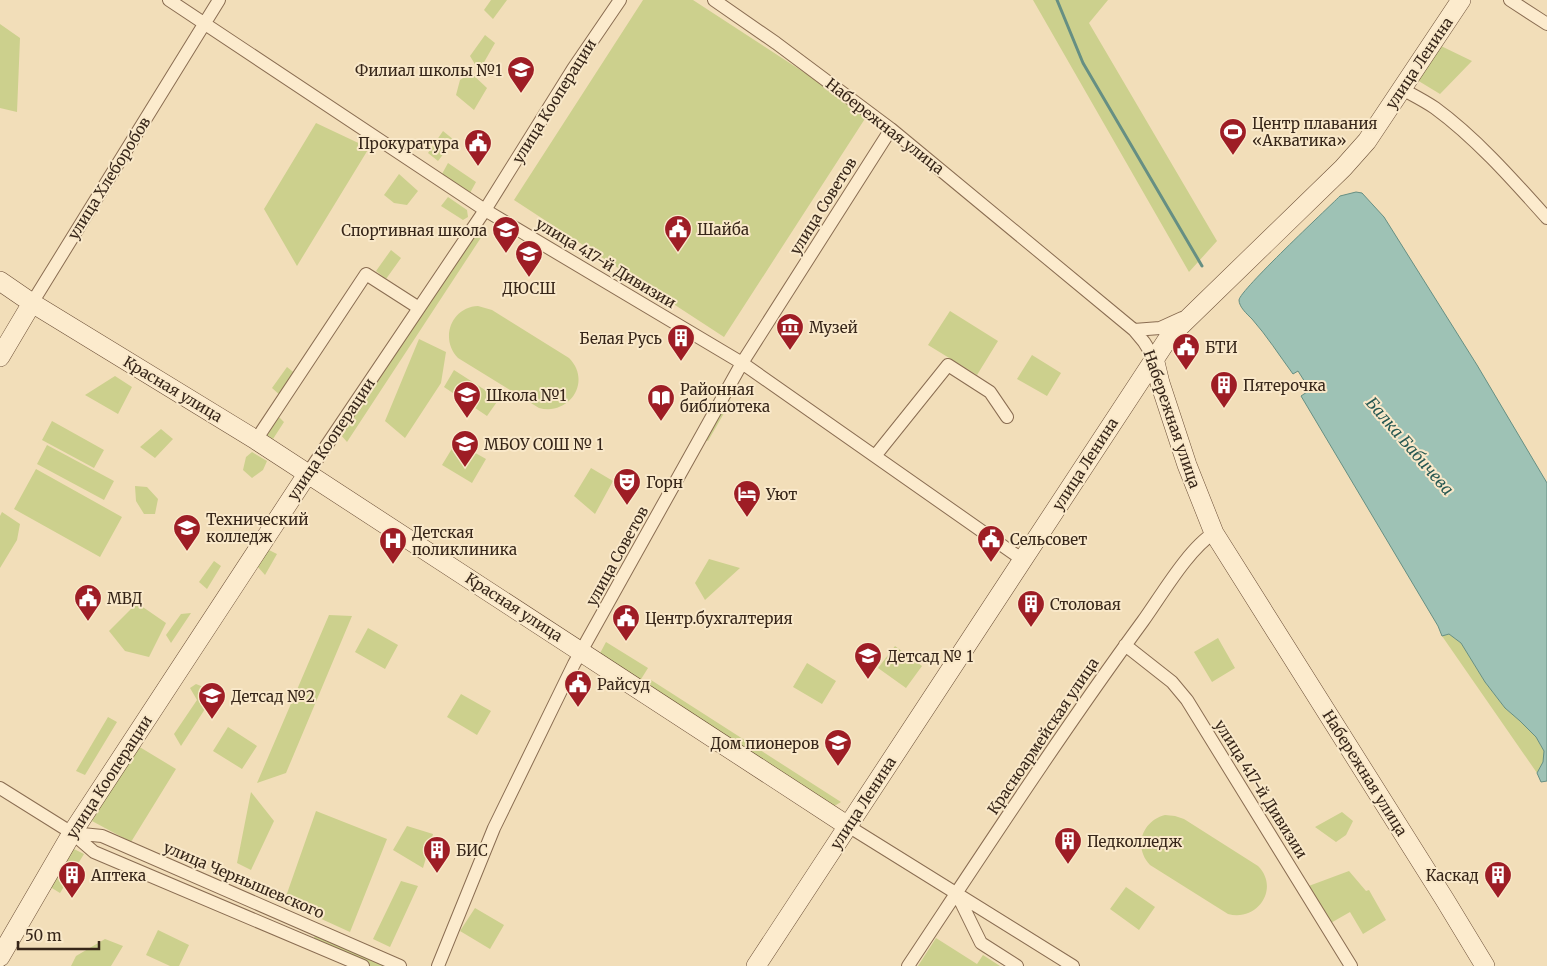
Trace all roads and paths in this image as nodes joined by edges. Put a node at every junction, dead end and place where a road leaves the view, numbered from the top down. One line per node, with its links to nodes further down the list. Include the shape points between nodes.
1 (169, 0): 8 (street, улица 417-й Дивизии)
2 (219, 0): 8 (street, улица Хлеборобов)
3 (620, 0): 11 (street, улица Кооперации)
4 (714, 0): 10 (street, Набережная улица)
5 (1461, 0): 9 (street, улица Ленина)
6 (1510, 0): 7 (street)
7 (1547, 24)
8 (204, 25): 11 (street, улица 417-й Дивизии); 14 (street, улица Хлеборобов)
9 (1402, 90): 12 (street, via 1434,107 1455,124); 16 (street, улица Ленина, via 1367,141 1343,168)
10 (892, 129): 17 (street, Набережная улица); 20 (street, улица Советов)
11 (485, 210): 15 (street, улица Кооперации); 20 (street, улица 417-й Дивизии)
12 (1547, 218)
13 (0, 281): 14 (street, Красная улица)
14 (32, 302): 18 (street, улица Хлеборобов); 24 (street, Красная улица)
15 (419, 308): 24 (street, via 366,274); 26 (street, улица Кооперации)
16 (1194, 312): 17 (street, via 1160,328); 19 (street, улица Ленина)
17 (1134, 330): 19 (street, Набережная улица)
18 (0, 357)
19 (1154, 358): 21 (street, улица Ленина); 22 (street, Набережная улица)
20 (742, 364): 25 (street, улица 417-й Дивизии); 30 (street, улица Советов)
21 (1128, 399): 22 (street, via 1138,395 1149,396); 28 (street, улица Ленина)
22 (1168, 407): 27 (street, Набережная улица)
23 (1007, 418): 25 (street, via 990,392 948,365)
24 (256, 440): 26 (street, Красная улица)
25 (875, 456): 28 (street, улица 417-й Дивизии)
26 (308, 473): 30 (street, Красная улица); 33 (street, улица Кооперации)
27 (1214, 533): 29 (street, Красноармейская улица, via 1197,546); 44 (street, Набережная улица)
28 (1023, 560): 32 (street, улица Ленина)
29 (1125, 644): 34 (street, Красноармейская улица); 43 (street, улица 417-й Дивизии, via 1172,682 1186,700)
30 (582, 651): 32 (street, Красная улица); 38 (street, улица Советов, via 494,828)
31 (0, 788): 33 (street, улица Чернышевского)
32 (848, 826): 34 (street); 39 (street, улица Ленина)
33 (72, 832): 35 (street, улица Кооперации); 36 (street, улица Чернышевского, via 94,852); 37 (street, улица Чернышевского, via 102,836)
34 (956, 892): 40 (street, Красноармейская улица); 41 (street, via 982,943); 42 (street)
35 (0, 957)
36 (363, 966)
37 (400, 966)
38 (438, 966)
39 (756, 966)
40 (908, 966)
41 (1017, 966)
42 (1073, 966)
43 (1351, 966)
44 (1485, 966)

